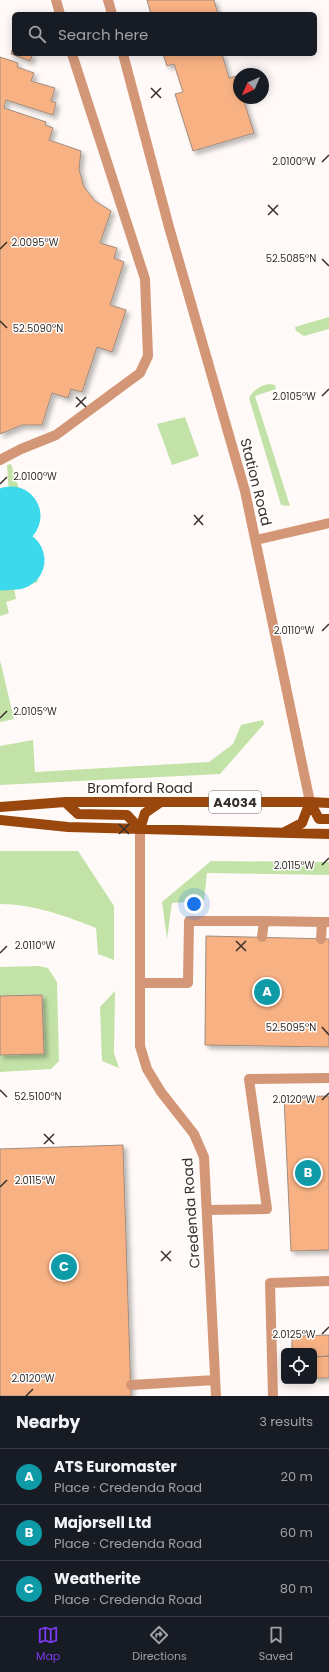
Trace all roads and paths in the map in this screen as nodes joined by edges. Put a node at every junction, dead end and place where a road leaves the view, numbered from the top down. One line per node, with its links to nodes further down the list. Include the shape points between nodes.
1 (56, 0): 3 (street)
2 (108, 0): 4 (street)
3 (59, 12)
4 (111, 12)
5 (73, 56): 7 (street, via 145,279 148,356 140,373 56,435)
6 (124, 56): 9 (street, Station Road, via 246,490)
7 (0, 460)
8 (329, 523): 9 (street)
9 (256, 540): 12 (street, Station Road)
10 (64, 802): 11 (main road, Bromford Road / A4034); 14 (main road, Bromford Road / A4034); 17 (main road, via 78,814 127,815)
11 (161, 802): 12 (main road, Bromford Road / A4034); 17 (main road, via 146,813)
12 (310, 802): 13 (main road, Bromford Road / A4034); 15 (main road, via 319,818); 18 (main road, via 302,823)
13 (329, 803)
14 (0, 807)
15 (329, 819)
16 (0, 820): 17 (main road, A4034, via 68,827)
17 (140, 829): 18 (main road, A4034); 24 (street, Credenda Road)
18 (284, 832): 19 (main road, A4034)
19 (329, 834)
20 (264, 922): 21 (street); 22 (street); 24 (street, via 189,921 188,982)
21 (326, 922): 23 (street)
22 (262, 937)
23 (321, 938)
24 (140, 983): 26 (street, Credenda Road, via 140,1046 147,1069 161,1092 194,1134 204,1157)
25 (329, 1078): 26 (street, via 249,1080 267,1209)
26 (207, 1210): 28 (street, Credenda Road)
27 (329, 1281): 31 (street, via 270,1283)
28 (215, 1380): 29 (street); 30 (street, Credenda Road)
29 (131, 1386)
30 (216, 1396)
31 (273, 1396)

